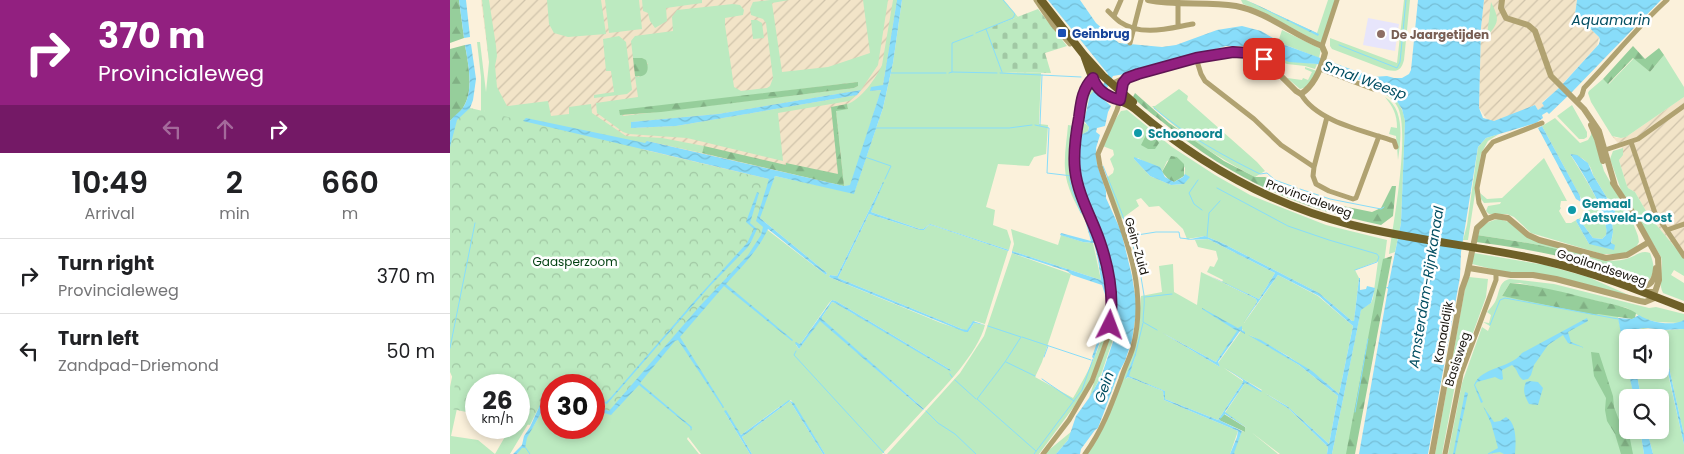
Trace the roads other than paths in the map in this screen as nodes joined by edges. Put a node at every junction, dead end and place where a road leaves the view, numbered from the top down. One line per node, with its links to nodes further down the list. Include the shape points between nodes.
1 (1036, 0): 17 (street, Provincialeweg, via 1053,26)
2 (1042, 0): 17 (main road, Provincialeweg)
3 (1121, 0): 13 (street)
4 (1142, 0): 16 (street)
5 (1148, 0): 10 (street)
6 (1337, 0): 19 (street)
7 (1502, 0): 29 (street, via 1501,8 1506,18 1528,25 1535,31 1554,81)
8 (1667, 0): 29 (street, via 1584,88)
9 (1208, 1): 10 (street); 11 (street)
10 (1182, 2): 15 (street)
11 (1237, 3): 19 (street)
12 (1108, 11): 13 (street)
13 (1114, 16): 16 (street)
14 (1193, 24): 15 (street)
15 (1178, 26): 16 (street, via 1157,30)
16 (1134, 28): 18 (street)
17 (1072, 42): 20 (main road, Provincialeweg)
18 (1130, 43)
19 (1322, 46): 22 (street, via 1325,56)
20 (1084, 55): 23 (main road, Provincialeweg); 25 (main road, Provincialeweg)
21 (1196, 58): 24 (street); 27 (street, via 1236,52 1252,54 1264,59); 37 (street, via 1205,81 1281,145)
22 (1321, 68): 26 (street); 27 (street, via 1314,82)
23 (1093, 78): 25 (street); 28 (main road, Provincialeweg, via 1102,92 1111,98); 50 (street, via 1082,98 1075,170 1100,242 1112,313 1108,336 1090,387)
24 (1127, 78): 25 (street); 28 (street)
25 (1108, 81): 28 (main road, Provincialeweg)
26 (1373, 89)
27 (1301, 94): 31 (street)
28 (1120, 96): 41 (main road, Provincialeweg, via 1148,114 1160,128 1216,169 1265,195 1323,217); 51 (street, Gein-Zuid, via 1098,154 1134,265 1138,315 1133,348 1118,387 1098,435)
29 (1579, 102): 36 (street, via 1596,126 1602,139)
30 (1684, 106): 34 (street)
31 (1327, 117): 33 (street); 37 (street)
32 (1542, 123): 38 (street, via 1493,142 1484,153 1478,188 1479,203)
33 (1379, 136): 35 (street, via 1394,142); 37 (street, via 1356,198 1316,184 1312,176)
34 (1631, 142): 36 (street); 40 (street, via 1656,213)
35 (1396, 147)
36 (1602, 150): 42 (street, via 1615,186)
37 (1314, 167)
38 (1487, 219): 42 (street, via 1502,216 1539,240 1606,258 1627,255); 44 (street, Kanaaldijk, via 1474,235)
39 (1684, 224): 40 (street)
40 (1667, 230): 43 (street)
41 (1438, 241): 46 (main road, Gooilandseweg, via 1564,262)
42 (1648, 243): 46 (street, via 1655,261 1655,275 1650,285); 47 (street, via 1659,264)
43 (1684, 256)
44 (1469, 268): 45 (street); 52 (street, Kanaaldijk, via 1462,289)
45 (1496, 273): 47 (street, via 1556,279 1645,302); 53 (street, Basisweg, via 1461,374)
46 (1643, 289): 47 (main road, Gooilandseweg)
47 (1656, 295): 48 (main road, Gooilandseweg); 49 (main road, Gooilandseweg)
48 (1684, 304)
49 (1684, 308)
50 (1042, 454)
51 (1084, 454)
52 (1432, 454)
53 (1445, 454)

